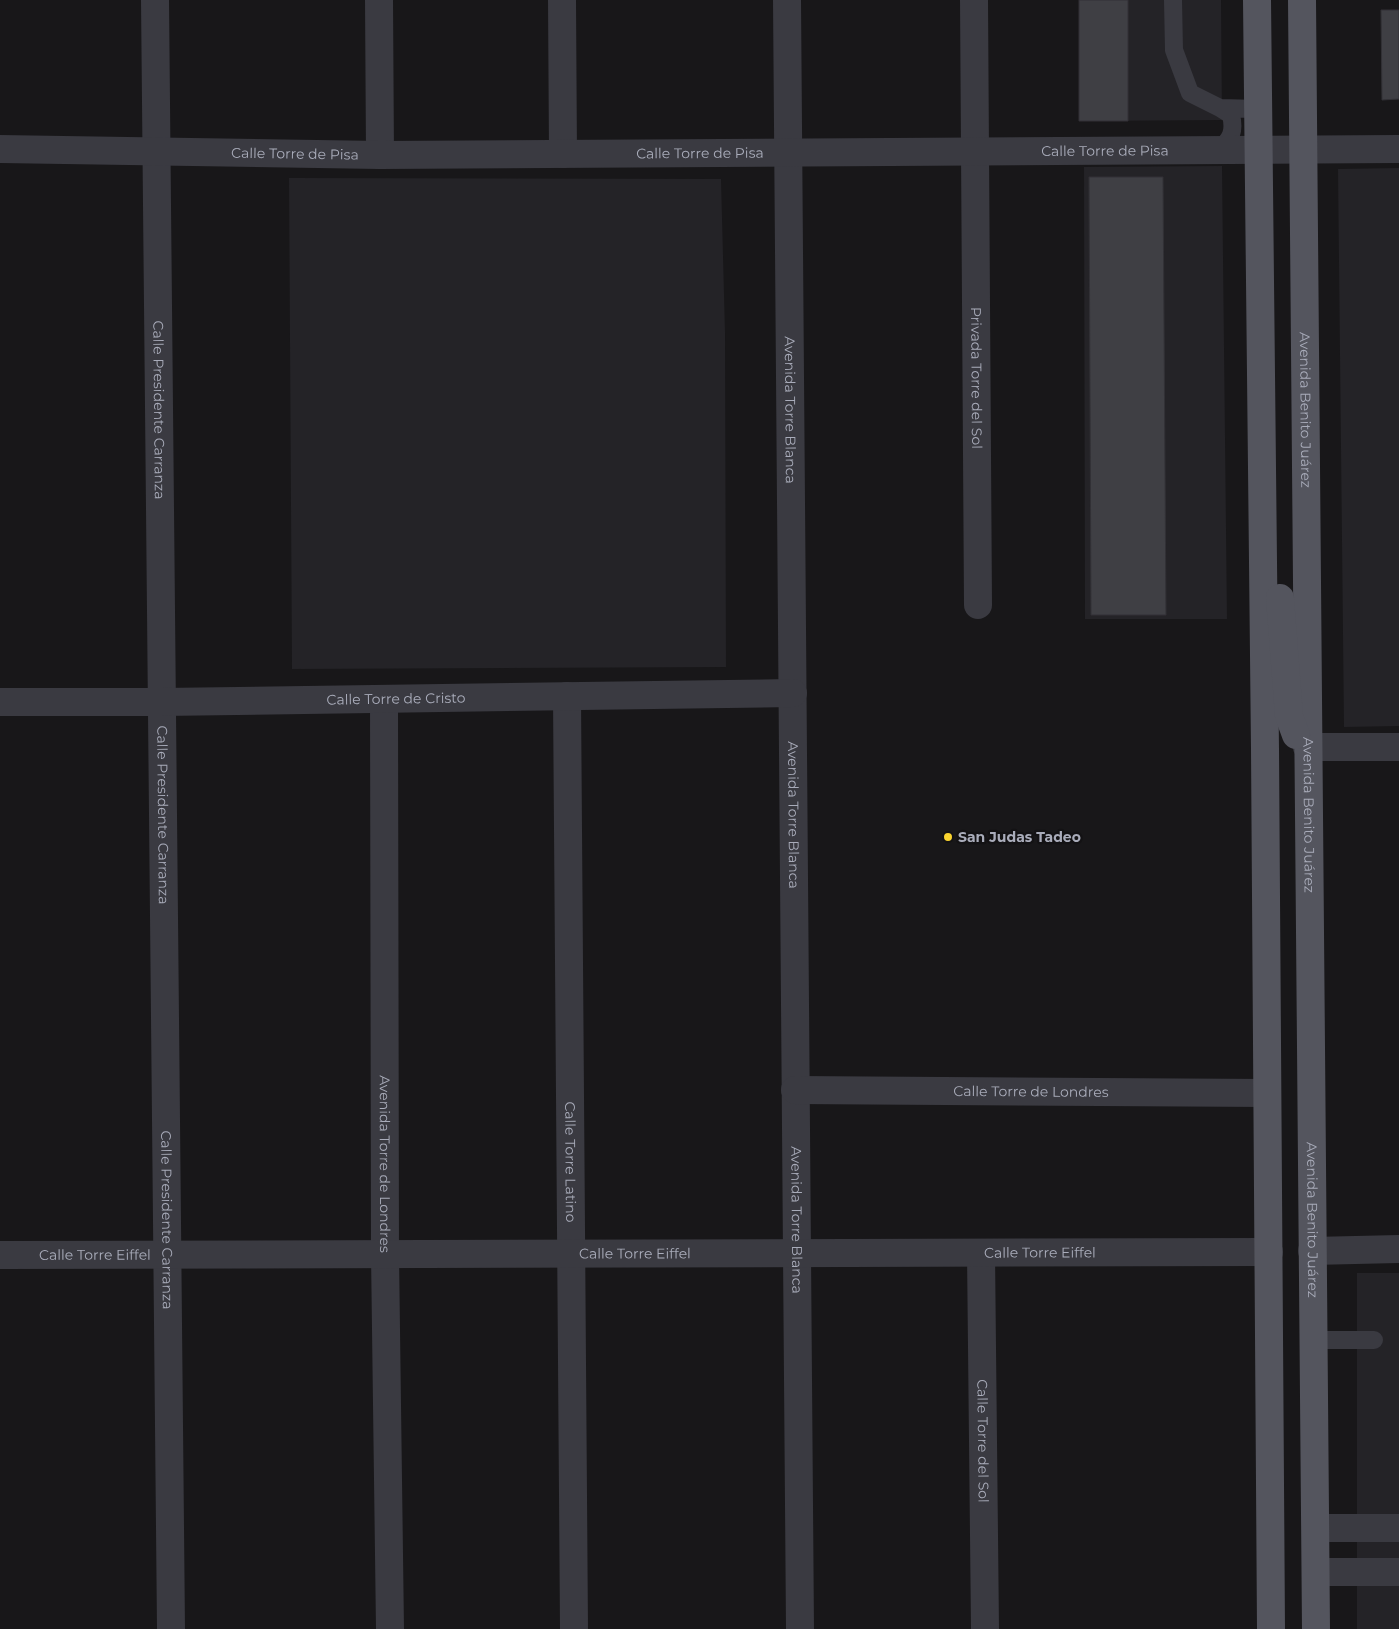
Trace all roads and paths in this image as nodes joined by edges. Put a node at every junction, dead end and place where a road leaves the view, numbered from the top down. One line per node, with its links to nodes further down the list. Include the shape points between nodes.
1 (156, 0): 15 (street, Calle Presidente Carranza)
2 (379, 0): 19 (street)
3 (562, 0): 20 (street)
4 (787, 0): 18 (street, Avenida Torre Blanca)
5 (974, 0): 17 (street, Privada Torre del Sol)
6 (1173, 0): 9 (lane, via 1174,50 1190,93)
7 (1257, 0): 10 (main road)
8 (1302, 0): 13 (main road, Avenida Benito Juárez)
9 (1220, 108): 10 (lane); 16 (lane, via 1231,115 1234,127 1230,140)
10 (1258, 109): 12 (main road)
11 (0, 149): 15 (street, Calle Torre de Pisa)
12 (1258, 149): 13 (street, Calle Torre de Pisa); 16 (street, Calle Torre de Pisa); 21 (main road)
13 (1304, 149): 14 (street, Calle Torre de Pisa); 28 (main road, Avenida Benito Juárez)
14 (1399, 149)
15 (157, 150): 19 (street, Calle Torre de Pisa); 27 (street, Calle Presidente Carranza)
16 (1219, 150): 17 (street, Calle Torre de Pisa)
17 (975, 151): 18 (street, Calle Torre de Pisa); 22 (street, Privada Torre del Sol)
18 (788, 152): 20 (street, Calle Torre de Pisa); 23 (street, Avenida Torre Blanca)
19 (380, 154): 20 (street, Calle Torre de Pisa)
20 (563, 154)
21 (1263, 515): 28 (main road, via 1279,584 1289,716 1297,738); 31 (main road)
22 (978, 605)
23 (793, 693): 24 (street, Calle Torre de Cristo); 30 (street, Avenida Torre Blanca)
24 (567, 696): 25 (street, Calle Torre de Cristo); 38 (street, Calle Torre Latino)
25 (384, 699): 27 (street, Calle Torre de Cristo); 37 (street, Avenida Torre de Londres)
26 (0, 702): 27 (street, Calle Torre de Cristo)
27 (162, 702): 40 (street, Calle Presidente Carranza)
28 (1307, 747): 29 (street); 33 (main road, Avenida Benito Juárez)
29 (1399, 747)
30 (795, 1090): 31 (street, Calle Torre de Londres); 35 (street, Avenida Torre Blanca)
31 (1267, 1093): 34 (main road)
32 (1399, 1250): 33 (street)
33 (1312, 1251): 41 (main road, Avenida Benito Juárez)
34 (1269, 1252): 36 (street, Calle Torre Eiffel); 52 (main road)
35 (795, 1253): 36 (street, Calle Torre Eiffel); 38 (street, Calle Torre Eiffel); 50 (street, Avenida Torre Blanca)
36 (980, 1253): 51 (street, Calle Torre del Sol)
37 (385, 1254): 38 (street, Calle Torre Eiffel); 40 (street, Calle Torre Eiffel); 48 (street, Avenida Torre de Londres)
38 (571, 1254): 49 (street, Calle Torre Latino)
39 (0, 1256): 40 (street, Calle Torre Eiffel)
40 (167, 1256): 47 (street, Calle Presidente Carranza)
41 (1313, 1340): 42 (lane); 43 (main road, Avenida Benito Juárez)
42 (1374, 1340)
43 (1316, 1528): 44 (street); 45 (main road, Avenida Benito Juárez)
44 (1399, 1528)
45 (1316, 1572): 46 (street); 53 (main road, Avenida Benito Juárez)
46 (1399, 1572)
47 (171, 1629)
48 (390, 1629)
49 (574, 1629)
50 (800, 1629)
51 (985, 1629)
52 (1271, 1629)
53 (1316, 1629)

